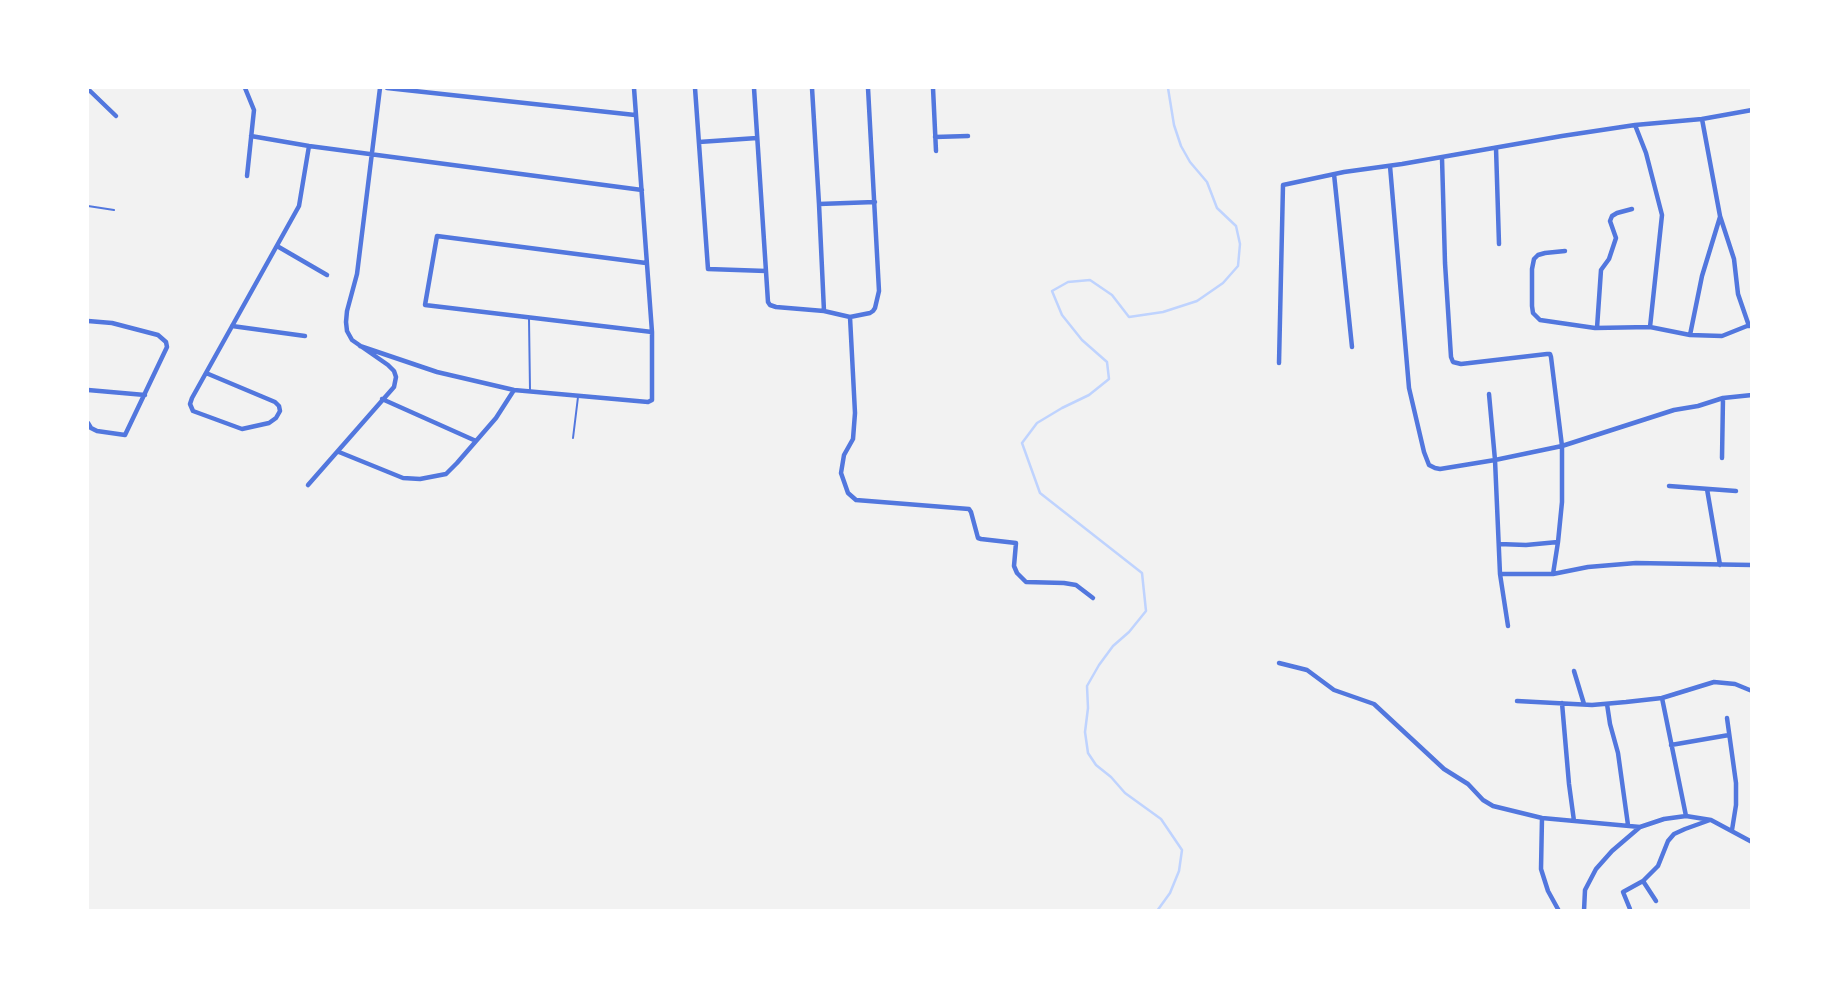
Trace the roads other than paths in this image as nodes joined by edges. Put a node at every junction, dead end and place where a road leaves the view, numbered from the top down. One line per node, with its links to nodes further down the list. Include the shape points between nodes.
1 (245, 88): 16 (street, via 254,110)
2 (380, 88): 24 (street)
3 (387, 88): 12 (street)
4 (634, 88): 12 (street)
5 (695, 88): 20 (street)
6 (754, 88): 19 (street)
7 (812, 88): 31 (street)
8 (868, 88): 30 (street)
9 (933, 88): 18 (street)
10 (88, 89): 13 (street)
11 (1752, 110): 14 (street)
12 (635, 115): 29 (street)
13 (116, 116)
14 (1702, 119): 15 (street); 35 (street)
15 (1635, 125): 22 (street); 48 (street, via 1662,215)
16 (251, 136): 21 (street); 28 (street)
17 (968, 136): 18 (street)
18 (935, 137): 23 (street)
19 (757, 138): 20 (street); 40 (street)
20 (699, 142): 40 (street, via 707,267 711,271)
21 (309, 146): 24 (street); 37 (street, via 299,206)
22 (1496, 148): 25 (street); 36 (street)
23 (936, 152)
24 (372, 154): 29 (street); 53 (street, via 357,274 346,322 352,340)
25 (1442, 158): 26 (street); 69 (street, via 1453,362 1550,355)
26 (1390, 166): 27 (street); 72 (street, via 1409,388 1424,452 1429,465 1440,469)
27 (1334, 174): 54 (street); 55 (street, via 1283,185)
28 (247, 176)
29 (642, 190): 39 (street)
30 (875, 202): 31 (street); 44 (street, via 876,308)
31 (820, 204): 42 (street)
32 (88, 206): 34 (lane)
33 (1632, 209): 49 (street, via 1612,216 1616,238 1601,270)
34 (114, 210)
35 (1720, 216): 46 (street); 51 (street)
36 (1499, 244)
37 (277, 246): 41 (street); 47 (street)
38 (1565, 251): 49 (street, via 1534,259 1532,313 1540,320)
39 (646, 262): 43 (street, via 437,236 425,305); 50 (street)
40 (765, 271): 42 (street, via 770,306)
41 (327, 275)
42 (824, 311): 44 (street)
43 (529, 317): 50 (street); 59 (lane)
44 (850, 317): 83 (street, via 855,413 841,473 848,493 856,500 969,509 978,538 1016,543 1014,566 1026,582 1076,585)
45 (88, 321): 61 (street, via 141,329 166,342)
46 (1750, 325): 51 (street, via 1722,336)
47 (232, 326): 52 (street); 56 (street)
48 (1650, 327): 49 (street); 51 (street)
49 (1598, 328)
50 (652, 332): 63 (street, via 652,400)
51 (1690, 335)
52 (304, 336)
53 (360, 346): 58 (street, via 437,372); 65 (street, via 394,371 394,387)
54 (1352, 347)
55 (1279, 363)
56 (206, 373): 56 (street, via 192,398 193,411 242,429 276,418 280,411 275,402)
57 (88, 390): 61 (street)
58 (514, 390): 59 (street); 68 (street)
59 (530, 391): 63 (street)
60 (1489, 394): 72 (street)
61 (145, 395): 66 (street, via 125,435 97,431)
62 (1752, 395): 64 (street)
63 (578, 396): 67 (lane)
64 (1723, 398): 69 (street); 71 (street)
65 (382, 399): 68 (street); 70 (street)
66 (88, 423)
67 (573, 438)
68 (476, 442): 70 (street, via 446,474 420,479 403,478)
69 (1562, 446): 72 (street); 77 (street)
70 (338, 452): 73 (street)
71 (1722, 458)
72 (1495, 460): 78 (street)
73 (308, 485)
74 (1669, 486): 75 (street)
75 (1707, 489): 76 (street); 79 (street)
76 (1736, 491)
77 (1558, 542): 78 (street); 82 (street)
78 (1499, 544): 81 (street)
79 (1720, 565): 80 (street); 82 (street, via 1626,563)
80 (1752, 565)
81 (1500, 573): 82 (street); 84 (street)
82 (1553, 574)
83 (1093, 598)
84 (1508, 626)
85 (1279, 663): 97 (street, via 1307,670 1334,690 1374,704 1444,769 1493,806)
86 (1574, 671): 91 (street)
87 (1752, 691): 88 (street, via 1714,682)
88 (1662, 698): 92 (street); 95 (street)
89 (1517, 701): 90 (street)
90 (1562, 703): 91 (street); 99 (street)
91 (1584, 704): 92 (street)
92 (1607, 704): 100 (street)
93 (1727, 718): 94 (street)
94 (1729, 735): 95 (street); 102 (street, via 1736,783)
95 (1671, 745): 96 (street)
96 (1686, 816): 98 (street); 101 (street)
97 (1542, 818): 99 (street); 107 (street, via 1541,869)
98 (1711, 820): 102 (street); 104 (street, via 1674,834 1658,866)
99 (1574, 821): 100 (street)
100 (1628, 825): 101 (street)
101 (1640, 827): 108 (street, via 1596,869 1585,890)
102 (1732, 830): 103 (street)
103 (1752, 842)
104 (1643, 881): 105 (street); 106 (street, via 1623,892)
105 (1656, 901)
106 (1630, 909)
107 (1559, 911)
108 (1584, 911)

